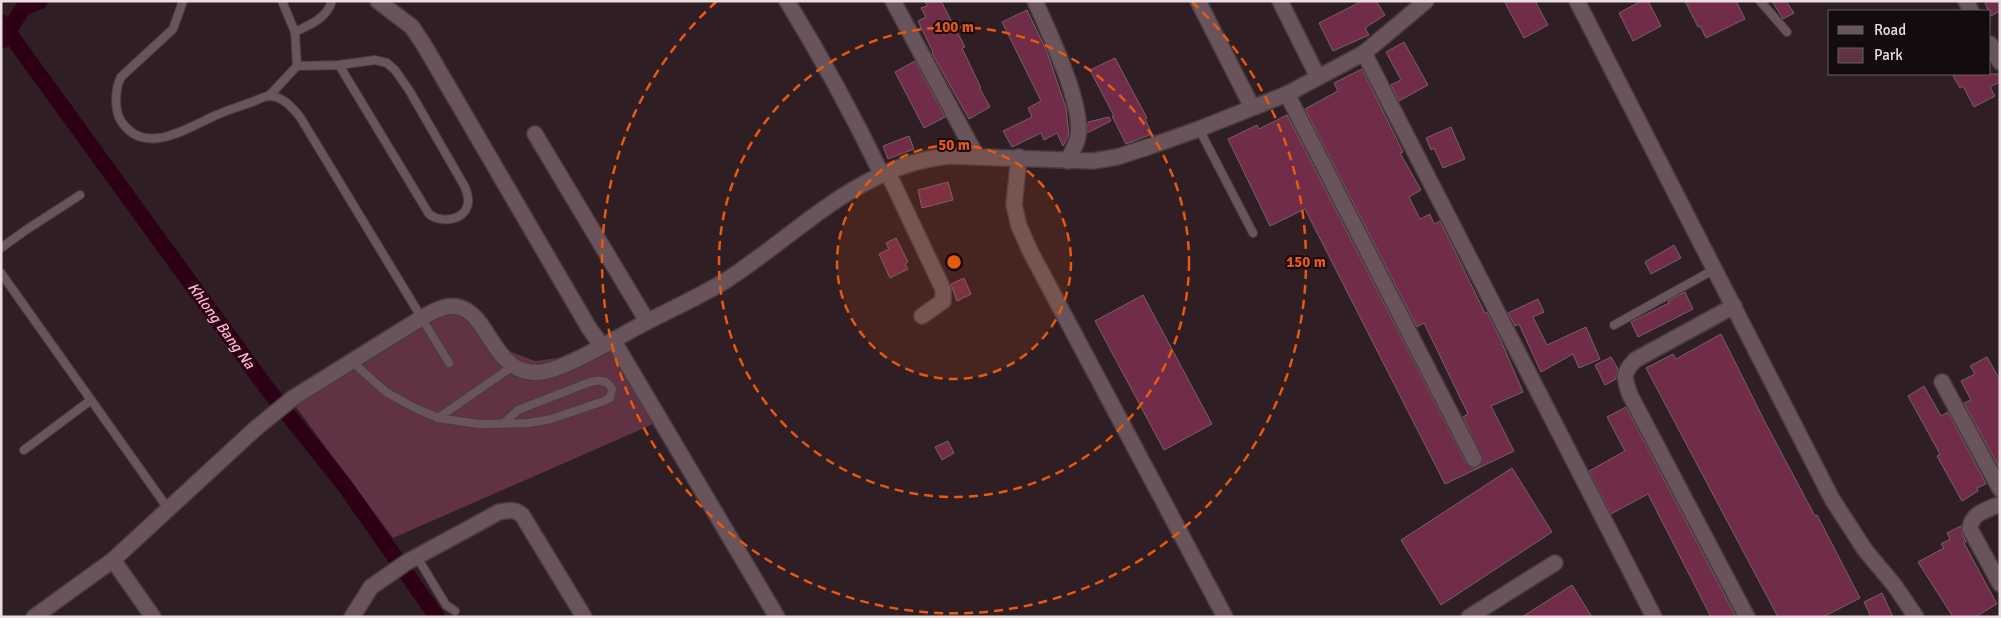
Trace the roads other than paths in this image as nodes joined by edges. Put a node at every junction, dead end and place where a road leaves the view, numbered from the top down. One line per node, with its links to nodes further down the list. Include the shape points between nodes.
1 (183, 1): 22 (lane, via 173,29 120,77 117,107 126,130 138,137 167,137)
2 (282, 1): 13 (lane)
3 (332, 1): 13 (lane, via 329,11)
4 (378, 1): 40 (street, via 412,27 588,328)
5 (787, 1): 29 (street)
6 (893, 1): 26 (street)
7 (1035, 1): 28 (street, via 1053,38 1078,116 1078,136)
8 (1198, 1): 23 (street)
9 (1280, 1): 20 (street)
10 (1426, 1): 16 (street)
11 (1577, 1): 33 (street)
12 (1760, 1): 14 (lane)
13 (295, 32): 19 (lane)
14 (1787, 32)
15 (1991, 46): 17 (street)
16 (1364, 53): 20 (street); 65 (street)
17 (2000, 62)
18 (339, 65): 18 (lane, via 429,214 436,220 446,221 460,215 468,206 465,187 395,70 387,63 375,60); 19 (lane)
19 (297, 66): 22 (lane)
20 (1318, 77): 21 (street)
21 (1287, 94): 23 (street); 49 (street)
22 (268, 96): 37 (lane, via 290,105 300,117)
23 (1252, 106): 24 (street)
24 (1199, 129): 28 (street, via 1117,157); 31 (lane)
25 (535, 134): 38 (street)
26 (977, 157): 27 (street); 29 (street, via 931,158)
27 (1019, 158): 28 (street); 63 (street, via 1014,205 1030,251)
28 (1068, 161)
29 (885, 174): 36 (street, via 943,288 943,301); 38 (street, via 834,201 725,280)
30 (80, 195): 32 (lane)
31 (1253, 233)
32 (1, 248)
33 (1715, 269): 35 (street); 39 (lane)
34 (1, 273): 45 (lane)
35 (1734, 306): 66 (street, via 1634,360 1626,370 1625,380); 67 (street, via 1846,522)
36 (922, 316)
37 (423, 317): 41 (street); 42 (lane); 43 (street, via 450,307 466,310)
38 (647, 321): 40 (street)
39 (1614, 325)
40 (608, 343): 43 (street, via 547,371 522,371); 62 (street)
41 (351, 361): 46 (lane, via 386,392); 52 (street, via 293,398 255,429)
42 (449, 363)
43 (513, 366): 46 (lane)
44 (1942, 382): 50 (street)
45 (91, 400): 48 (lane); 52 (lane)
46 (438, 418): 47 (lane, via 479,424)
47 (504, 423): 47 (lane, via 518,410 590,382 601,380 612,389 610,398 551,420)
48 (24, 450)
49 (1474, 459)
50 (2000, 489)
51 (2000, 504): 56 (street, via 1974,516 1970,529)
52 (169, 510): 54 (street)
53 (412, 559): 57 (lane, via 446,606); 60 (street, via 371,587); 61 (street, via 500,512 517,511)
54 (113, 560): 58 (street); 59 (street)
55 (1555, 562): 64 (street)
56 (2000, 584)
57 (456, 611)
58 (34, 617)
59 (153, 617)
60 (352, 617)
61 (584, 617)
62 (778, 617)
63 (1226, 617)
64 (1469, 617)
65 (1654, 617)
66 (1747, 617)
67 (1916, 617)

